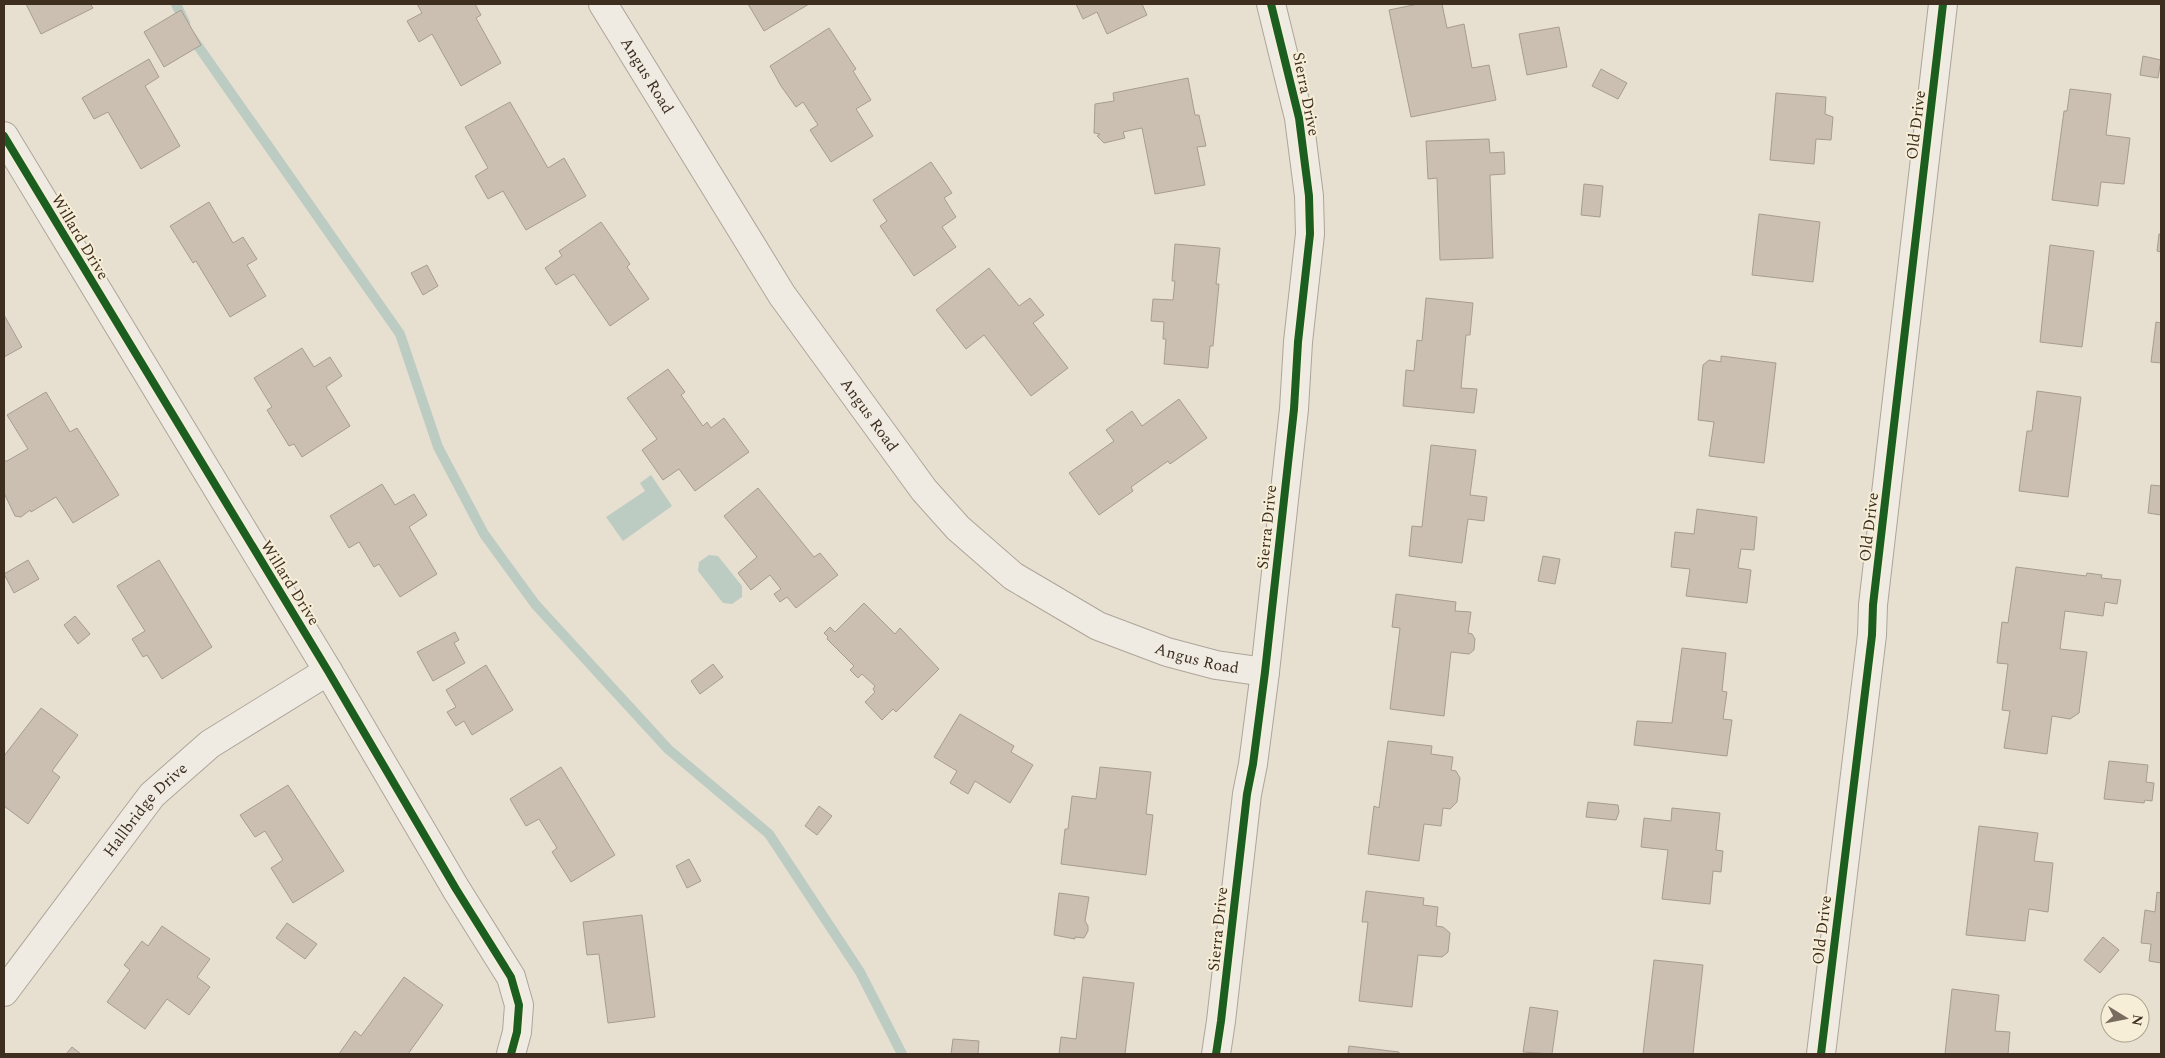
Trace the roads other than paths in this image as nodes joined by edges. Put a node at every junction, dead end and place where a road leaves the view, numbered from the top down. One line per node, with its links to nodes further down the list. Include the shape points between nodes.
1 (603, 4): 6 (street, Angus Road, via 782,295 924,490 958,528 1013,576 1098,626 1167,652 1216,665)
2 (1271, 4): 6 (street, Sierra Drive, via 1299,118 1309,196 1310,234)
3 (1943, 4): 10 (street, Old Drive)
4 (4, 136): 5 (street, Willard Drive)
5 (328, 671): 7 (street, Hallbridge Drive, via 210,744 152,795); 8 (street, Willard Drive, via 511,977 519,1005)
6 (1265, 672): 9 (street, Sierra Drive)
7 (4, 992)
8 (511, 1054)
9 (1216, 1054)
10 (1821, 1054)

